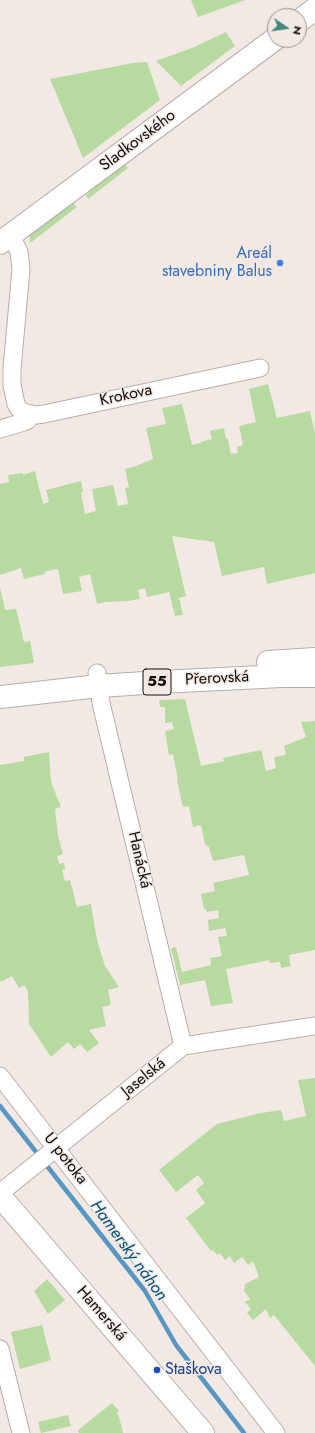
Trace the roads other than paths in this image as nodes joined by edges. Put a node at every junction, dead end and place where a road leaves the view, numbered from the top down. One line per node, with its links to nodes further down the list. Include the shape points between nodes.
1 (267, 44): 2 (street, Sladkovského)
2 (6, 239): 4 (street, via 19,252 21,269 12,369)
3 (260, 368): 5 (street, Krokova)
4 (6, 387): 5 (street, via 19,409)
5 (30, 415): 6 (street, via 24,422)
6 (0, 429)
7 (315, 659): 9 (street, Přerovská / 55)
8 (315, 676): 9 (street, Přerovská / 55)
9 (98, 680): 10 (street, Přerovská / 55); 11 (street, Přerovská / 55); 13 (street, Hanácká, via 103,711)
10 (0, 682)
11 (0, 697)
12 (315, 1026): 13 (street)
13 (183, 1046): 15 (street, Jaselská)
14 (0, 1076): 15 (street, U potoka)
15 (54, 1151): 16 (street, Jaselská); 20 (street, U potoka)
16 (0, 1195): 19 (street, Hamerská)
17 (0, 1349): 18 (street)
18 (21, 1433)
19 (203, 1433)
20 (276, 1433)

